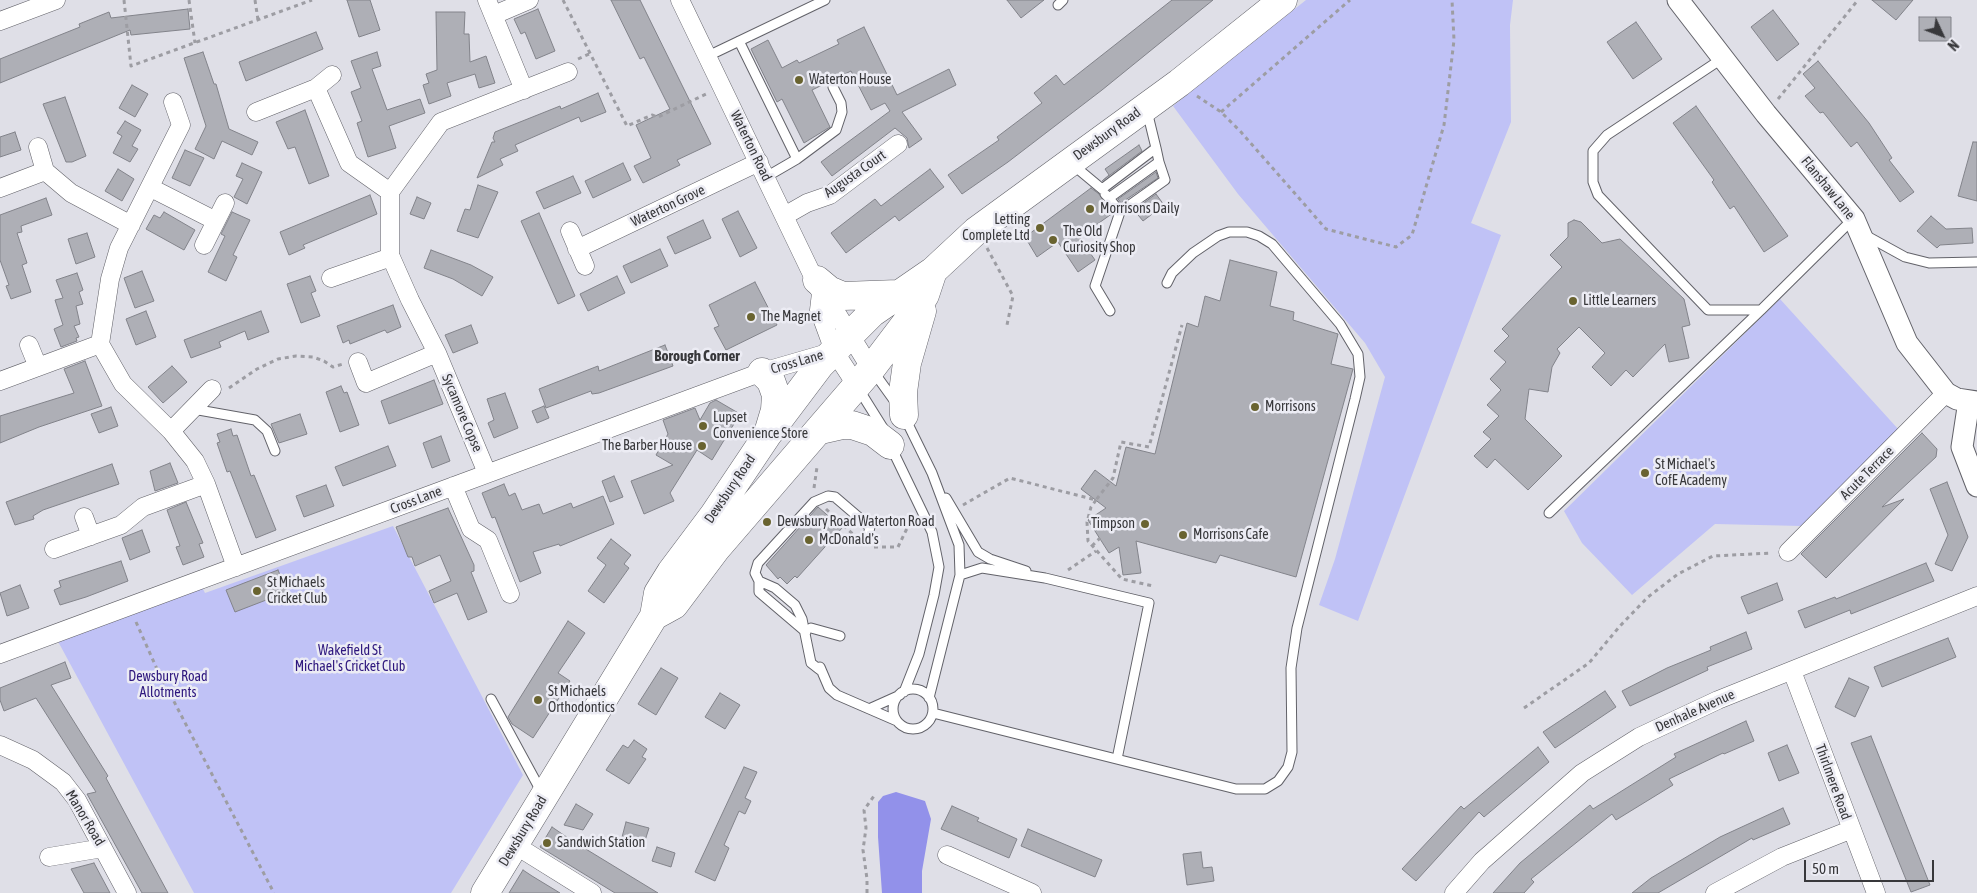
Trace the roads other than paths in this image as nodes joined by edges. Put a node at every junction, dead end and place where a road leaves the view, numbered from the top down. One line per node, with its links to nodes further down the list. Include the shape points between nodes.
1 (56, 0): 8 (street)
2 (529, 0): 7 (street)
3 (680, 0): 10 (street, Waterton Road)
4 (826, 0): 9 (lane)
5 (1283, 0): 18 (highway, Dewsbury Road)
6 (1678, 0): 11 (street, Flanshaw Lane)
7 (491, 8): 16 (street)
8 (0, 21)
9 (739, 41): 10 (lane); 23 (lane)
10 (708, 56): 26 (street, Waterton Road)
11 (1723, 58): 38 (street, Flanshaw Lane); 50 (lane, via 1607,135 1593,151 1594,182 1598,195 1708,310)
12 (568, 72): 16 (street)
13 (332, 75): 15 (street)
14 (833, 86): 23 (lane, via 842,112 838,126 831,135)
15 (316, 88): 19 (street); 31 (street, via 349,163)
16 (524, 90): 31 (street, via 441,122)
17 (173, 102): 29 (street, via 181,125)
18 (1146, 106): 22 (lane); 24 (highway, Dewsbury Road)
19 (256, 112)
20 (898, 144): 35 (street, Augusta Court, via 830,195)
21 (38, 147): 27 (street)
22 (1156, 148): 25 (lane); 30 (lane)
23 (797, 159): 26 (lane)
24 (1069, 161): 30 (lane); 46 (highway, Dewsbury Road, via 976,231)
25 (1159, 162): 32 (lane); 34 (lane, via 1165,180)
26 (763, 170): 35 (street, Waterton Road); 41 (street, Waterton Grove)
27 (45, 171): 28 (street); 37 (street, via 71,193)
28 (0, 188)
29 (151, 188): 36 (street); 37 (street)
30 (1102, 189): 32 (lane)
31 (390, 192): 42 (street, Sycamore Copse)
32 (1109, 198): 34 (lane)
33 (225, 203): 36 (street)
34 (1120, 212): 51 (lane, via 1095,286)
35 (786, 215): 48 (street, Waterton Road)
36 (216, 221): 40 (street)
37 (131, 225): 52 (street, via 119,248 110,279)
38 (1857, 226): 43 (lane, via 1904,256 1930,263); 50 (lane); 61 (street, Flanshaw Lane, via 1907,343)
39 (570, 232): 41 (street)
40 (204, 245)
41 (577, 249): 44 (street)
42 (391, 257): 45 (street); 54 (street, Sycamore Copse)
43 (1977, 262)
44 (585, 266)
45 (331, 278)
46 (929, 283): 49 (highway, Dewsbury Road); 55 (highway, Dewsbury Road, via 907,323); 64 (highway, via 907,363)
47 (1167, 283): 99 (lane, via 1172,273 1193,253 1218,236 1247,232 1259,236 1277,249 1340,324 1358,354 1360,377 1297,628 1291,668 1292,752 1288,767 1278,781 1265,789 1254,790 1236,789)
48 (819, 287): 49 (highway, via 843,296); 55 (street, Waterton Road, via 819,310)
49 (898, 294): 55 (highway, Dewsbury Road, via 872,313)
50 (1761, 310): 75 (lane)
51 (1110, 311)
52 (100, 344): 57 (street); 66 (street, via 123,384)
53 (29, 346): 57 (street)
54 (437, 353): 56 (street, via 366,382); 70 (street, Sycamore Copse)
55 (853, 360): 58 (street, Cross Lane); 64 (lane); 65 (highway, Dewsbury Road); 67 (highway, via 809,410); 68 (lane)
56 (358, 362)
57 (38, 367): 59 (street)
58 (762, 372): 67 (highway, via 771,381 776,395); 70 (street, Cross Lane)
59 (0, 381)
60 (212, 389): 63 (street)
61 (1946, 393): 62 (street); 80 (street, Acute Terrace)
62 (1973, 402): 74 (street, via 1962,447)
63 (193, 408): 66 (street); 69 (lane, via 255,420 267,431)
64 (904, 415): 71 (lane)
65 (820, 430): 68 (highway, via 852,425 873,432); 87 (highway, Dewsbury Road, via 716,549 674,605)
66 (171, 431): 72 (street, via 195,461)
67 (768, 434): 87 (highway, Dewsbury Road, via 671,572 658,593)
68 (890, 444): 92 (lane, via 932,532 939,567 919,654)
69 (275, 451)
70 (487, 473): 73 (street, Cross Lane)
71 (932, 474): 82 (lane, via 959,545); 83 (lane, via 973,544 984,556)
72 (206, 484): 77 (street, via 142,507 121,525); 81 (street)
73 (453, 486): 81 (street, Cross Lane); 85 (street, via 471,529 488,540 496,579)
74 (1977, 486)
75 (1549, 513)
76 (84, 516): 77 (street)
77 (91, 536): 79 (street)
78 (866, 543): 84 (lane, via 870,527 835,497 819,498 758,563 755,573)
79 (54, 549)
80 (1788, 552)
81 (236, 567): 90 (street, Cross Lane)
82 (960, 575): 83 (lane, via 982,568); 93 (lane)
83 (1049, 579): 99 (lane, via 1150,603)
84 (759, 581): 88 (lane, via 775,588 795,605); 88 (lane, via 760,592)
85 (510, 594)
86 (1977, 596): 91 (street, Denhale Avenue)
87 (654, 616): 100 (highway, Dewsbury Road)
88 (808, 630): 89 (lane); 95 (lane, via 812,663 820,667 829,688 846,700)
89 (840, 636)
90 (0, 654)
91 (1792, 671): 101 (street, Thirlmere Road); 110 (street, Denhale Avenue, via 1679,716 1582,773 1482,861)
92 (902, 693): 93 (lane, via 918,690); 95 (lane); 97 (lane, via 894,704)
93 (929, 698): 96 (lane)
94 (491, 699): 100 (lane)
95 (871, 708): 97 (lane)
96 (933, 713): 97 (lane, via 927,723 917,728 906,728); 99 (lane)
97 (897, 721)
98 (0, 745): 103 (street, Manor Road, via 33,760 64,782)
99 (1117, 759)
100 (544, 797): 102 (highway, Dewsbury Road)
101 (1850, 830): 111 (street, via 1782,857); 112 (street, Thirlmere Road)
102 (515, 845): 107 (highway, Dewsbury Road); 108 (street)
103 (103, 848): 105 (street); 106 (street, Manor Road)
104 (947, 855): 109 (street)
105 (49, 856)
106 (127, 893)
107 (485, 893)
108 (592, 893)
109 (1032, 893)
110 (1454, 893)
111 (1716, 893)
112 (1876, 893)

